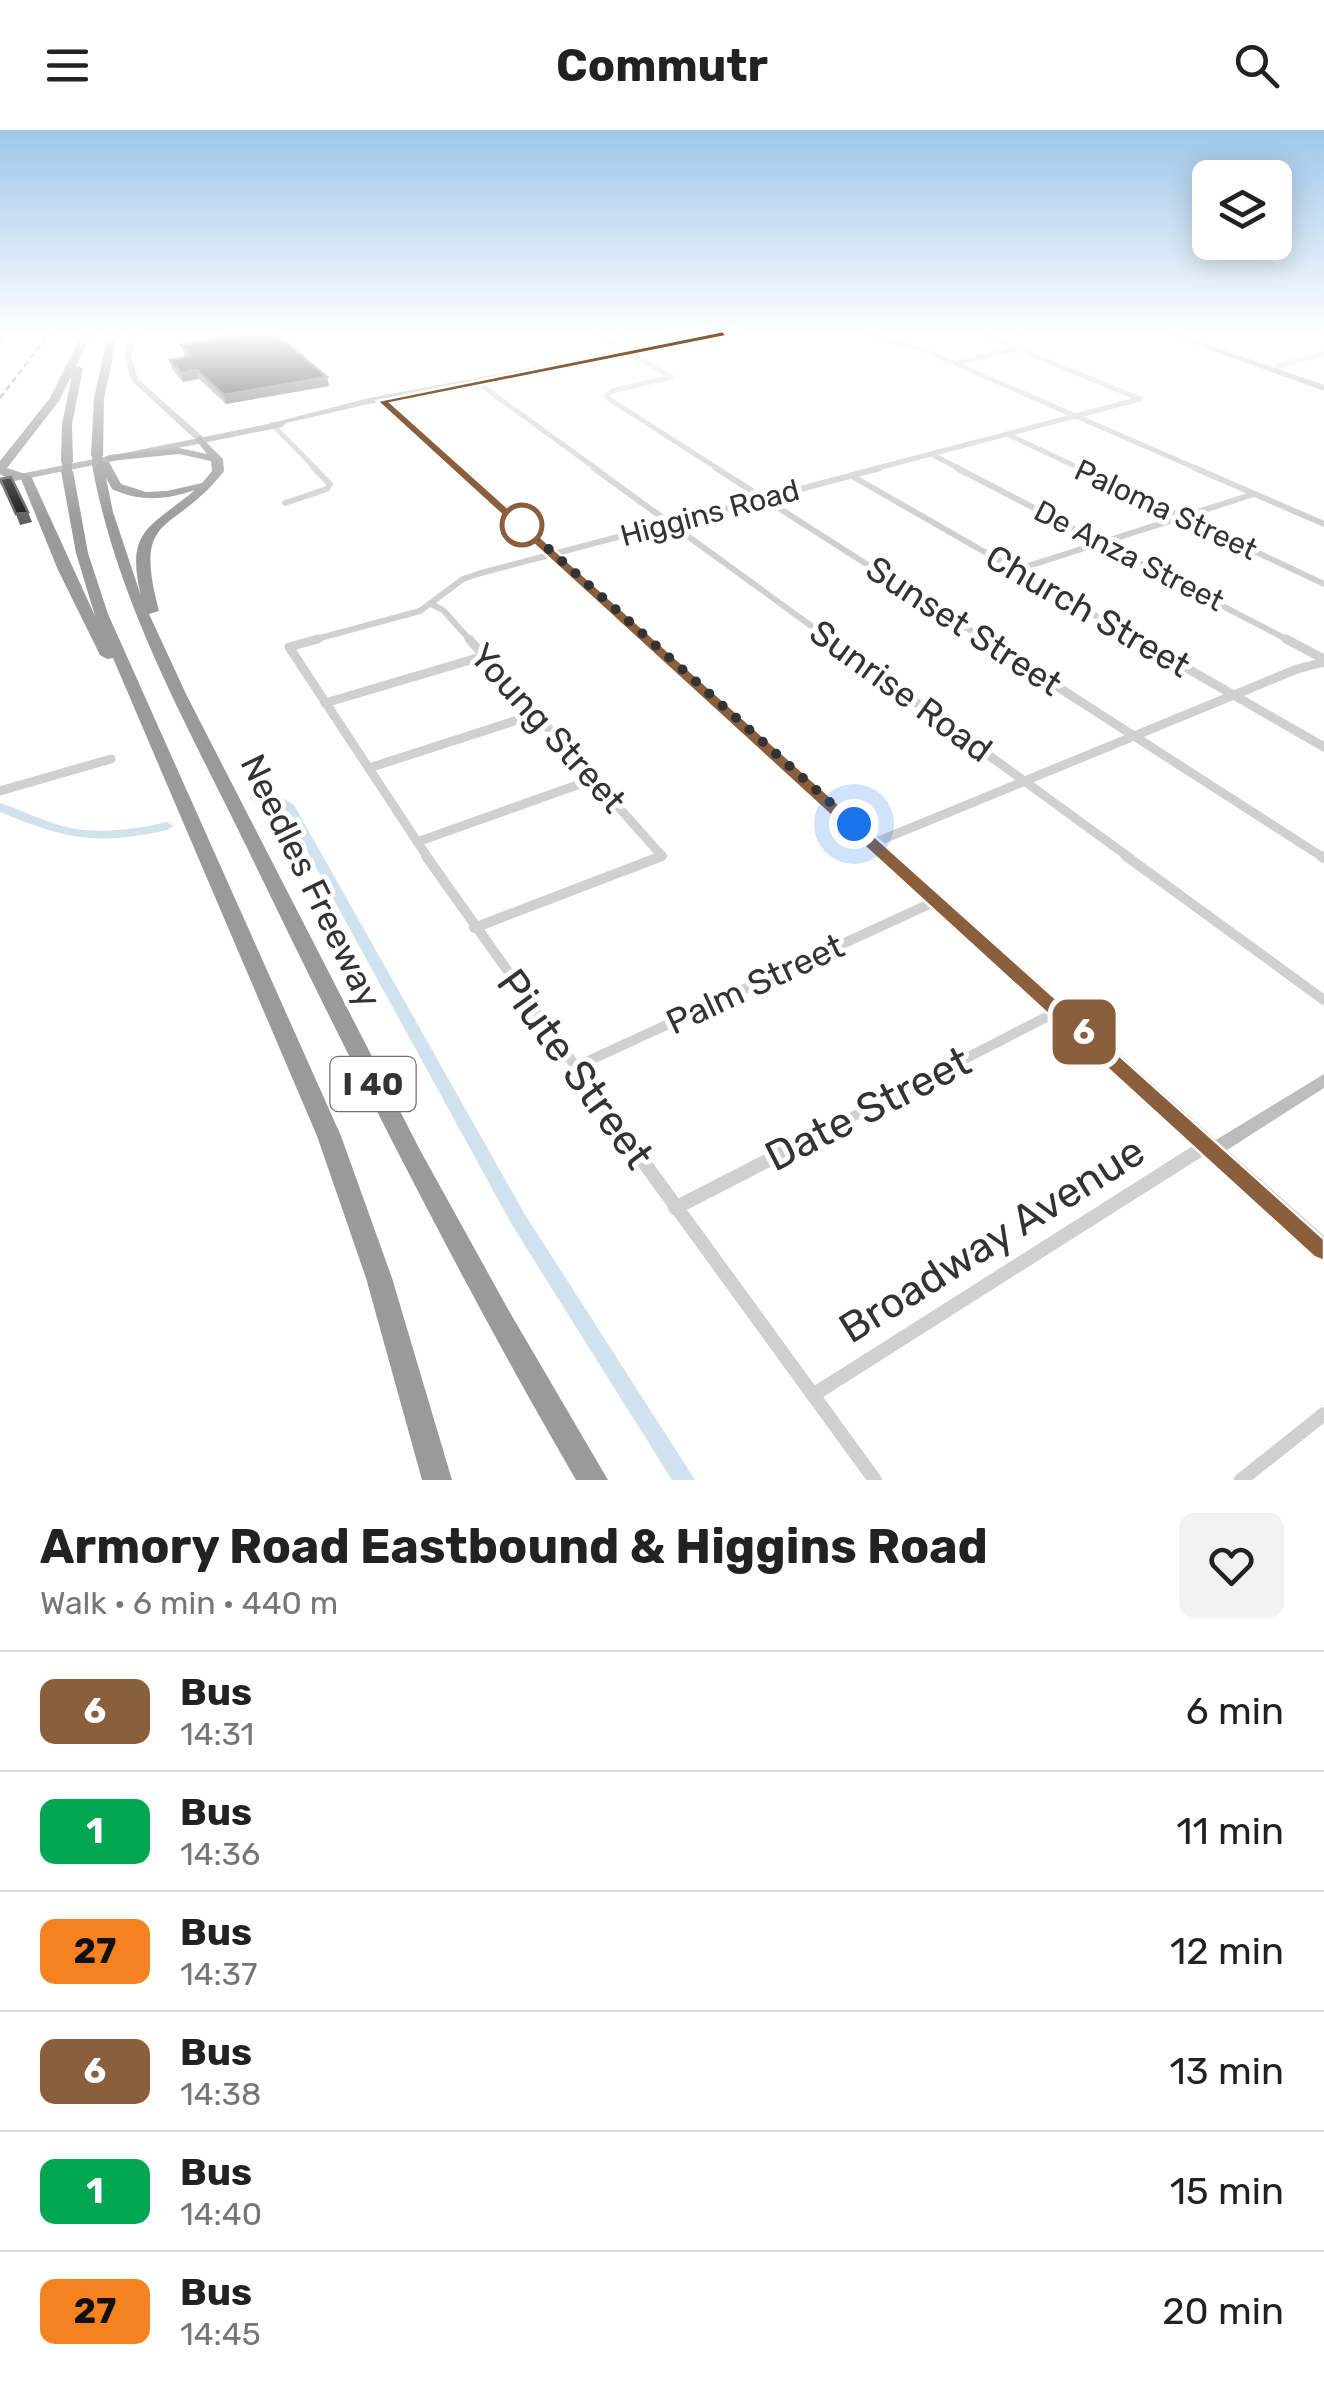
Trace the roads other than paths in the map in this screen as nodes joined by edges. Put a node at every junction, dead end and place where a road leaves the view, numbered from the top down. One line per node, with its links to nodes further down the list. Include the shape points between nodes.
1 (56, 397): 13 (highway)
2 (71, 397): 41 (highway, I 40, via 67,467 82,552)
3 (102, 397): 19 (highway, Needles Freeway / I 40, via 97,425)
4 (154, 397): 15 (main road)
5 (404, 397): 10 (main road)
6 (497, 397): 27 (street, Sunrise Road)
7 (611, 397): 24 (street, Sunset Street)
8 (1032, 397): 11 (street)
9 (1135, 397): 11 (street, Higgins Road, via 1140,399)
10 (383, 401): 12 (main road); 30 (main road)
11 (1079, 417): 14 (street, Higgins Road); 23 (street)
12 (272, 424): 15 (main road); 25 (street, via 330,484)
13 (30, 430): 16 (highway); 20 (highway, via 0,469)
14 (1009, 435): 17 (street, Higgins Road); 26 (street, Paloma Street)
15 (200, 439): 18 (highway); 19 (main road); 37 (highway, via 217,459 218,471 158,524 140,552)
16 (0, 451)
17 (932, 455): 21 (street, Higgins Road); 29 (street, De Anza Street)
18 (210, 458): 19 (highway, via 179,451); 19 (highway, via 205,480 162,494 122,490)
19 (103, 460): 20 (main road); 37 (highway, Needles Freeway / I 40, via 122,564)
20 (24, 476): 22 (main road); 41 (highway, via 96,636)
21 (852, 476): 24 (street, Higgins Road); 31 (street, Church Street)
22 (0, 482)
23 (1254, 494): 26 (street); 28 (street)
24 (766, 499): 27 (street, Higgins Road); 42 (street, Sunset Street)
25 (285, 503)
26 (1182, 517): 29 (street); 32 (street, Paloma Street)
27 (672, 523): 30 (street, Higgins Road); 47 (street, Sunrise Road)
28 (1324, 524)
29 (1103, 543): 31 (street); 36 (street, De Anza Street)
30 (554, 554): 33 (street, Higgins Road, via 463,579); 50 (main road)
31 (1016, 570): 38 (street, Church Street)
32 (1324, 584)
33 (431, 604): 34 (street, Higgins Road); 35 (street, Young Street)
34 (289, 647): 39 (street, Piute Street)
35 (484, 656): 39 (street); 40 (street, Young Street)
36 (1324, 660): 38 (street)
37 (174, 678): 64 (highway, Needles Freeway / I 40, via 426,1186)
38 (1235, 695): 42 (street); 43 (street, Church Street)
39 (325, 703): 45 (street, Piute Street)
40 (536, 714): 45 (street); 46 (street, Young Street)
41 (151, 728): 63 (highway, I 40, via 342,1169)
42 (1136, 736): 47 (street); 51 (street, Sunset Street)
43 (1324, 746)
44 (111, 759): 48 (street)
45 (369, 768): 49 (street, Piute Street)
46 (594, 779): 49 (street); 53 (street, Young Street, via 662,856)
47 (1025, 782): 50 (street); 54 (street, Sunrise Road)
48 (0, 791)
49 (417, 842): 53 (street, Piute Street)
50 (874, 843): 52 (main road)
51 (1324, 858)
52 (938, 900): 55 (main road); 56 (street, Palm Street)
53 (474, 928): 56 (street, Piute Street)
54 (1324, 1000)
55 (1060, 1010): 58 (main road); 59 (street, Date Street)
56 (573, 1068): 59 (street, Piute Street)
57 (1324, 1080): 58 (main road, Broadway Avenue)
58 (1212, 1146): 60 (main road); 61 (street, Broadway Avenue)
59 (675, 1208): 61 (street, Piute Street)
60 (1324, 1248)
61 (812, 1395): 65 (street, Piute Street)
62 (1324, 1414): 66 (street)
63 (438, 1480)
64 (593, 1480)
65 (875, 1480)
66 (1241, 1480)

